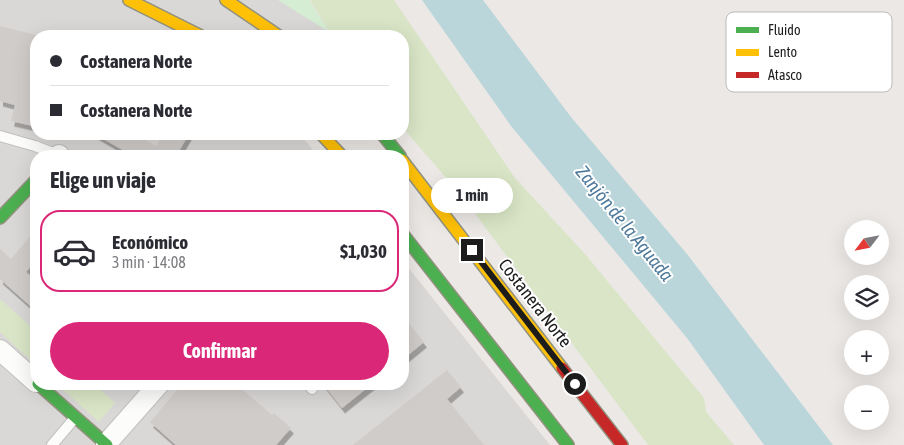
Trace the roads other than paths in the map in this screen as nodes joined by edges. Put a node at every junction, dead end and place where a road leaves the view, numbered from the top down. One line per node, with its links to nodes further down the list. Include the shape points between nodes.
1 (129, 0): 3 (street)
2 (226, 0): 4 (street)
3 (189, 30)
4 (270, 30)
5 (0, 136): 8 (lane)
6 (327, 140): 9 (street)
7 (387, 140): 10 (street)
8 (45, 150)
9 (336, 150)
10 (395, 150)
11 (409, 169): 23 (street, Costanera Norte)
12 (30, 186): 13 (street)
13 (0, 218)
14 (409, 242): 22 (street)
15 (0, 350): 16 (street)
16 (30, 377)
17 (45, 390): 19 (street)
18 (154, 390): 20 (street)
19 (76, 417): 20 (street); 21 (lane)
20 (106, 444)
21 (52, 445)
22 (568, 445)
23 (622, 445)

